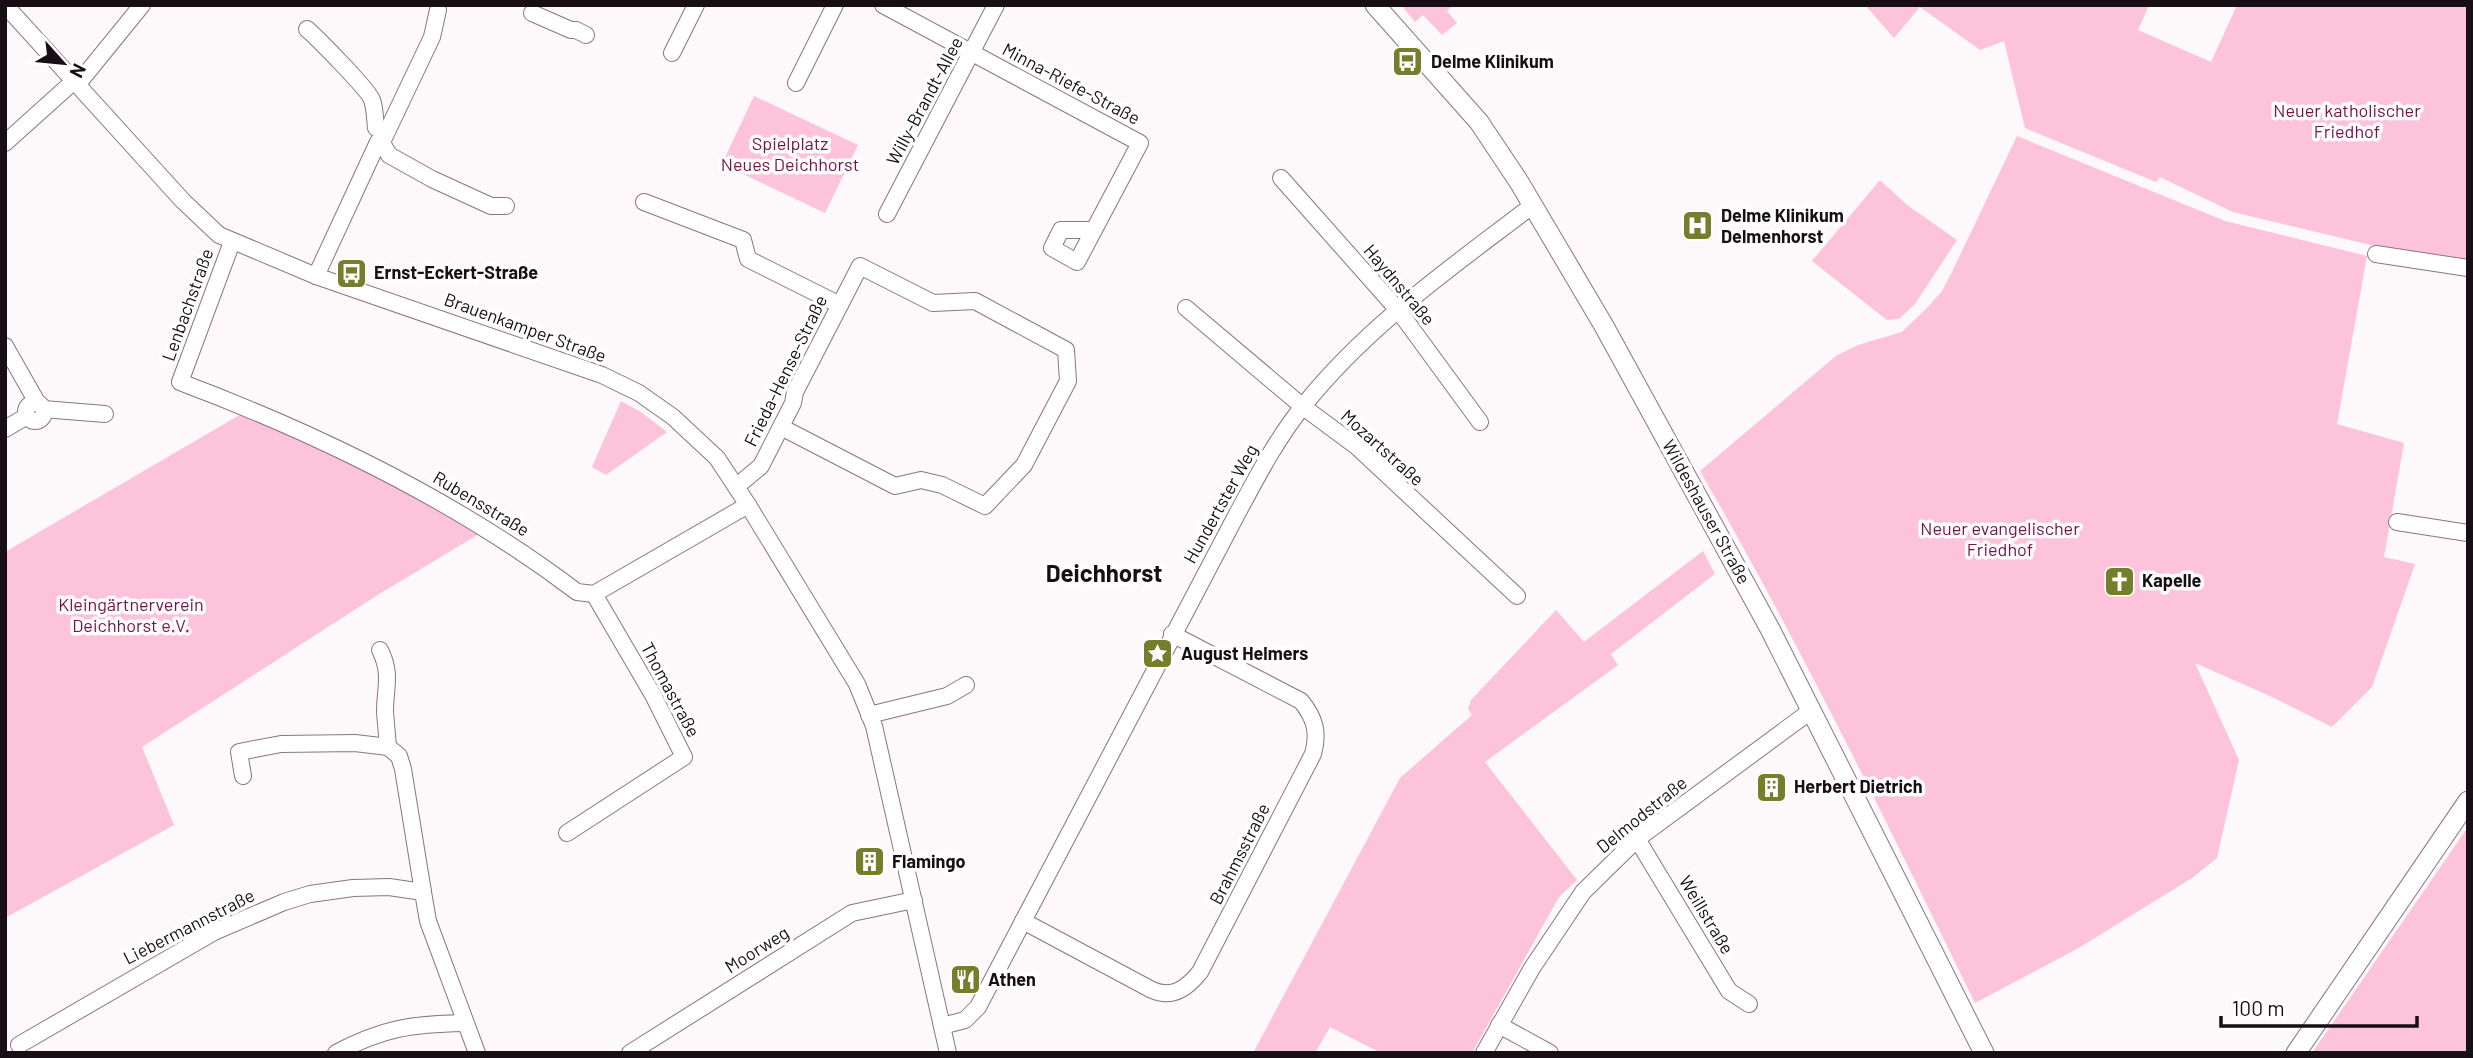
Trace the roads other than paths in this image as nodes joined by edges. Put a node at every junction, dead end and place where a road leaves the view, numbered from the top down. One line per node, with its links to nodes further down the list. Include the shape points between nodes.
1 (5, 5): 14 (street, Brauenkamper Straße)
2 (142, 5): 14 (street)
3 (696, 5): 12 (street)
4 (835, 5): 15 (street)
5 (883, 5): 13 (street)
6 (996, 5): 13 (street, Willy-Brandt-Allee)
7 (1375, 5): 20 (main road, Wildeshauser Straße, via 1479,122)
8 (441, 7): 16 (street, via 432,37)
9 (532, 12): 11 (street)
10 (307, 29): 16 (street, via 372,98)
11 (586, 34)
12 (672, 53)
13 (972, 53): 22 (street, Willy-Brandt-Allee); 23 (street, Minna-Riefe-Straße, via 1140,143)
14 (76, 83): 17 (street); 24 (street, Brauenkamper Straße, via 183,201)
15 (796, 83)
16 (380, 137): 21 (street, via 389,155 432,179 491,206); 27 (street)
17 (5, 142)
18 (1281, 178): 30 (street, Haydnstraße)
19 (644, 202): 28 (street, via 743,240 748,259)
20 (1533, 205): 30 (street, Hundertster Weg); 48 (main road, Wildeshauser Straße)
21 (506, 206)
22 (887, 214)
23 (1094, 230)
24 (232, 242): 27 (street, Brauenkamper Straße); 32 (street, Lenbachstraße)
25 (2376, 254): 26 (street)
26 (2468, 268)
27 (316, 276): 39 (street, Brauenkamper Straße, via 579,366 639,393 706,447)
28 (840, 305): 37 (street, Frieda-Hense-Straße); 37 (street, Frieda-Hense-Straße, via 860,266 933,303 975,300 1066,350 1068,382 1024,466 985,506 932,482 895,486)
29 (1186, 308): 33 (street, Mozartstraße)
30 (1398, 310): 33 (street, Hundertster Weg, via 1370,333); 36 (street, Haydnstraße)
31 (5, 346): 34 (street)
32 (180, 382): 43 (street, Rubensstraße, via 251,408 391,474 495,534 577,592)
33 (1303, 406): 44 (street, Mozartstraße, via 1356,446); 45 (street, Hundertster Weg, via 1262,468)
34 (36, 410): 35 (street); 38 (street)
35 (104, 414)
36 (1480, 422)
37 (781, 427): 39 (street, Frieda-Hense-Straße, via 761,466)
38 (5, 429)
39 (737, 486): 40 (street, Brauenkamper Straße)
40 (748, 505): 43 (street); 49 (street, Brauenkamper Straße, via 857,684)
41 (2397, 522): 42 (street)
42 (2468, 533)
43 (594, 594): 53 (street, Thomastraße, via 684,757)
44 (1517, 596)
45 (1172, 634): 57 (street, Hundertster Weg); 57 (street, Brahmsstraße, via 1301,701 1316,730 1313,754 1200,972 1180,990 1161,993)
46 (380, 650): 50 (street, via 389,678 385,710)
47 (966, 685): 49 (street, via 947,696)
48 (1812, 709): 54 (street, Delmodstraße); 69 (main road, Wildeshauser Straße)
49 (869, 715): 56 (street, Brauenkamper Straße)
50 (388, 747): 51 (street, via 281,744 239,752); 55 (street, via 399,756 403,769)
51 (243, 776)
52 (2468, 801): 70 (main road)
53 (567, 833)
54 (1637, 839): 58 (street, Weillstraße, via 1729,991); 60 (street, Delmodstraße, via 1583,892)
55 (423, 892): 59 (street, via 428,921); 62 (street, Liebermannstraße, via 353,888 284,901 214,932)
56 (914, 900): 61 (street, Brauenkamper Straße); 65 (street, Moorweg, via 852,913)
57 (1023, 921): 61 (street, Hundertster Weg, via 978,1007 965,1020)
58 (1749, 1004)
59 (464, 1023): 63 (street, via 391,1029); 64 (street)
60 (1499, 1025): 67 (street, Delmodstraße); 68 (street)
61 (942, 1026): 66 (street, Brauenkamper Straße)
62 (19, 1045)
63 (336, 1053)
64 (477, 1053)
65 (630, 1053)
66 (948, 1053)
67 (1484, 1053)
68 (1550, 1053)
69 (1984, 1053)
70 (2296, 1053)

